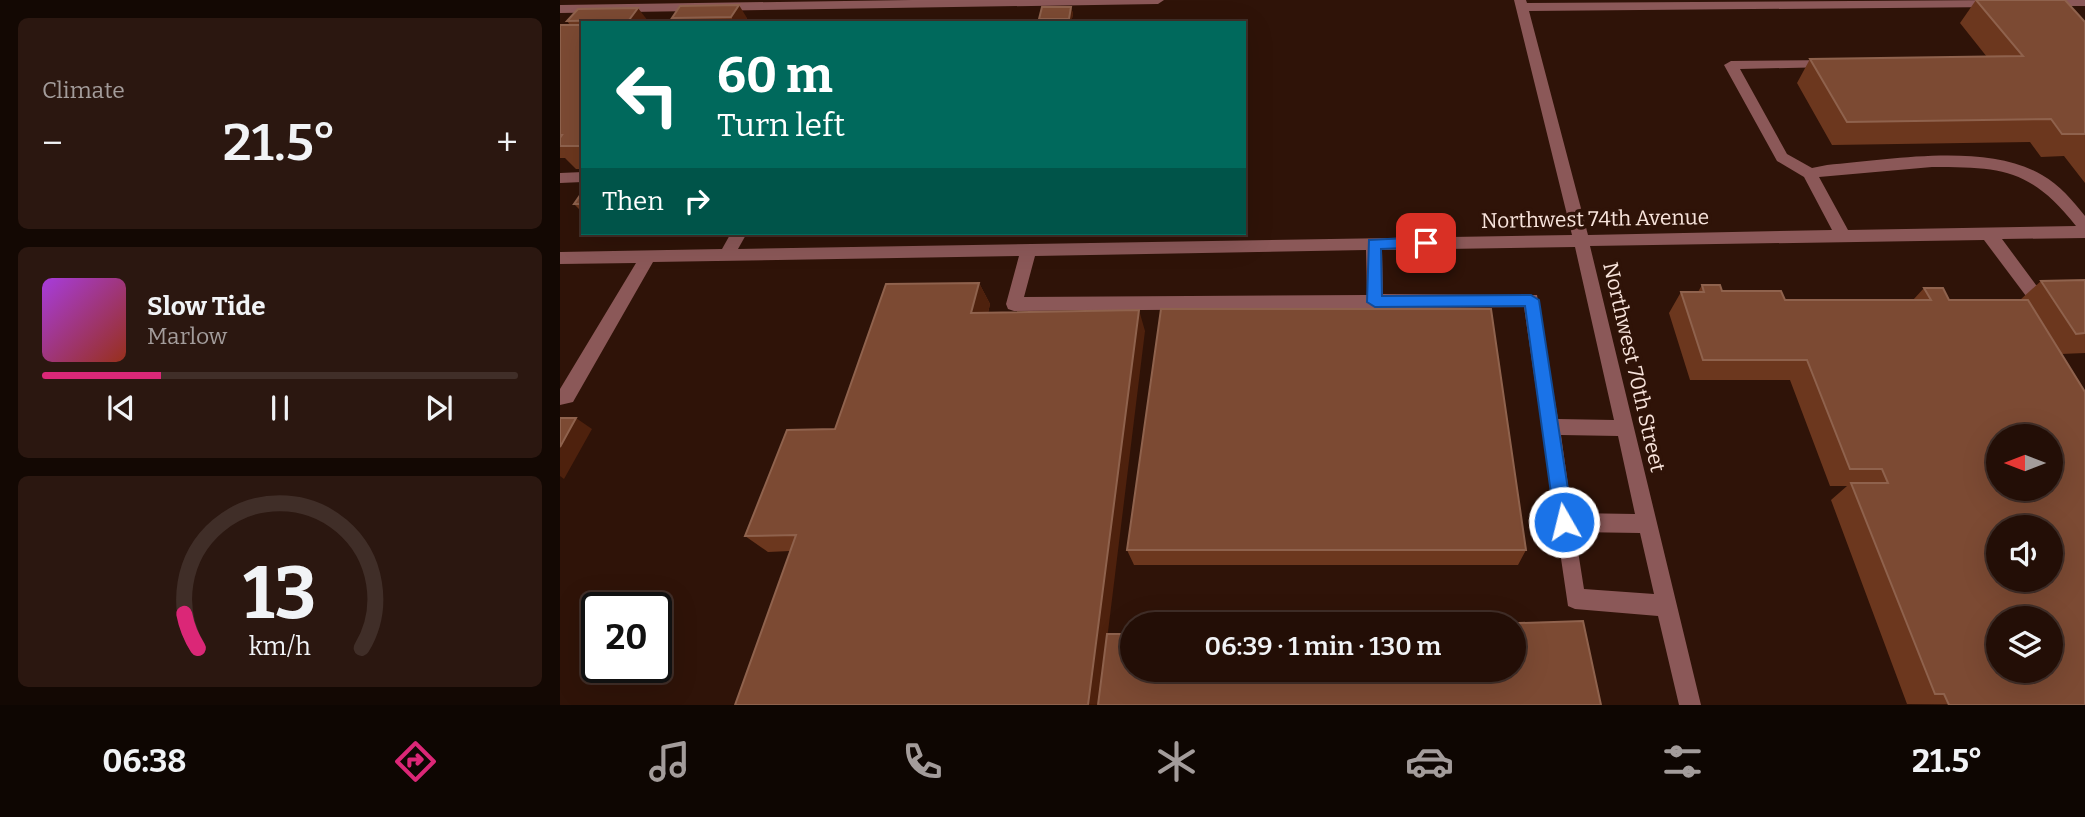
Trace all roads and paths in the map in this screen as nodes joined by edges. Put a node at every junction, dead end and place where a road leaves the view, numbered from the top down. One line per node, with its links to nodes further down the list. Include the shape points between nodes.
1 (1147, 0): 2 (street); 3 (street)
2 (1158, 0)
3 (1043, 1): 4 (street)
4 (895, 2): 10 (street)
5 (1796, 2): 6 (street); 9 (street)
6 (1837, 2): 11 (street)
7 (2032, 2): 8 (street)
8 (2085, 2)
9 (1521, 3): 23 (street, Northwest 70th Street)
10 (635, 4): 12 (street)
11 (2004, 7)
12 (560, 9)
13 (1839, 63): 14 (street, via 1731,65 1782,157)
14 (1810, 174): 17 (street, via 1961,162 2009,167 2049,187); 21 (street)
15 (581, 177): 16 (street)
16 (560, 178)
17 (2085, 230): 18 (street, Northwest 74th Avenue)
18 (1989, 234): 21 (street, Northwest 74th Avenue); 30 (street, via 2032,291)
19 (738, 235): 27 (street)
20 (929, 235): 26 (street)
21 (1843, 236): 23 (street, Northwest 74th Avenue)
22 (1165, 240): 24 (street, Northwest 74th Avenue); 25 (street, Northwest 74th Avenue)
23 (1581, 240): 24 (street, Northwest 74th Avenue); 34 (street, Northwest 70th Street)
24 (1374, 244): 31 (street)
25 (1030, 249): 26 (street, Northwest 74th Avenue); 31 (street, via 1014,304)
26 (923, 251): 27 (street, Northwest 74th Avenue)
27 (727, 255): 28 (street, Northwest 74th Avenue)
28 (648, 257): 29 (street, Northwest 74th Avenue); 32 (street, via 568,397)
29 (560, 258)
30 (2085, 291)
31 (1375, 302): 33 (street, via 1531,300)
32 (560, 397)
33 (1550, 426): 34 (street); 35 (street)
34 (1625, 428): 36 (street, Northwest 70th Street)
35 (1564, 522): 36 (street); 37 (street, via 1575,599)
36 (1647, 524): 37 (street, Northwest 70th Street)
37 (1666, 606): 38 (street, Northwest 70th Street)
38 (1690, 705)

